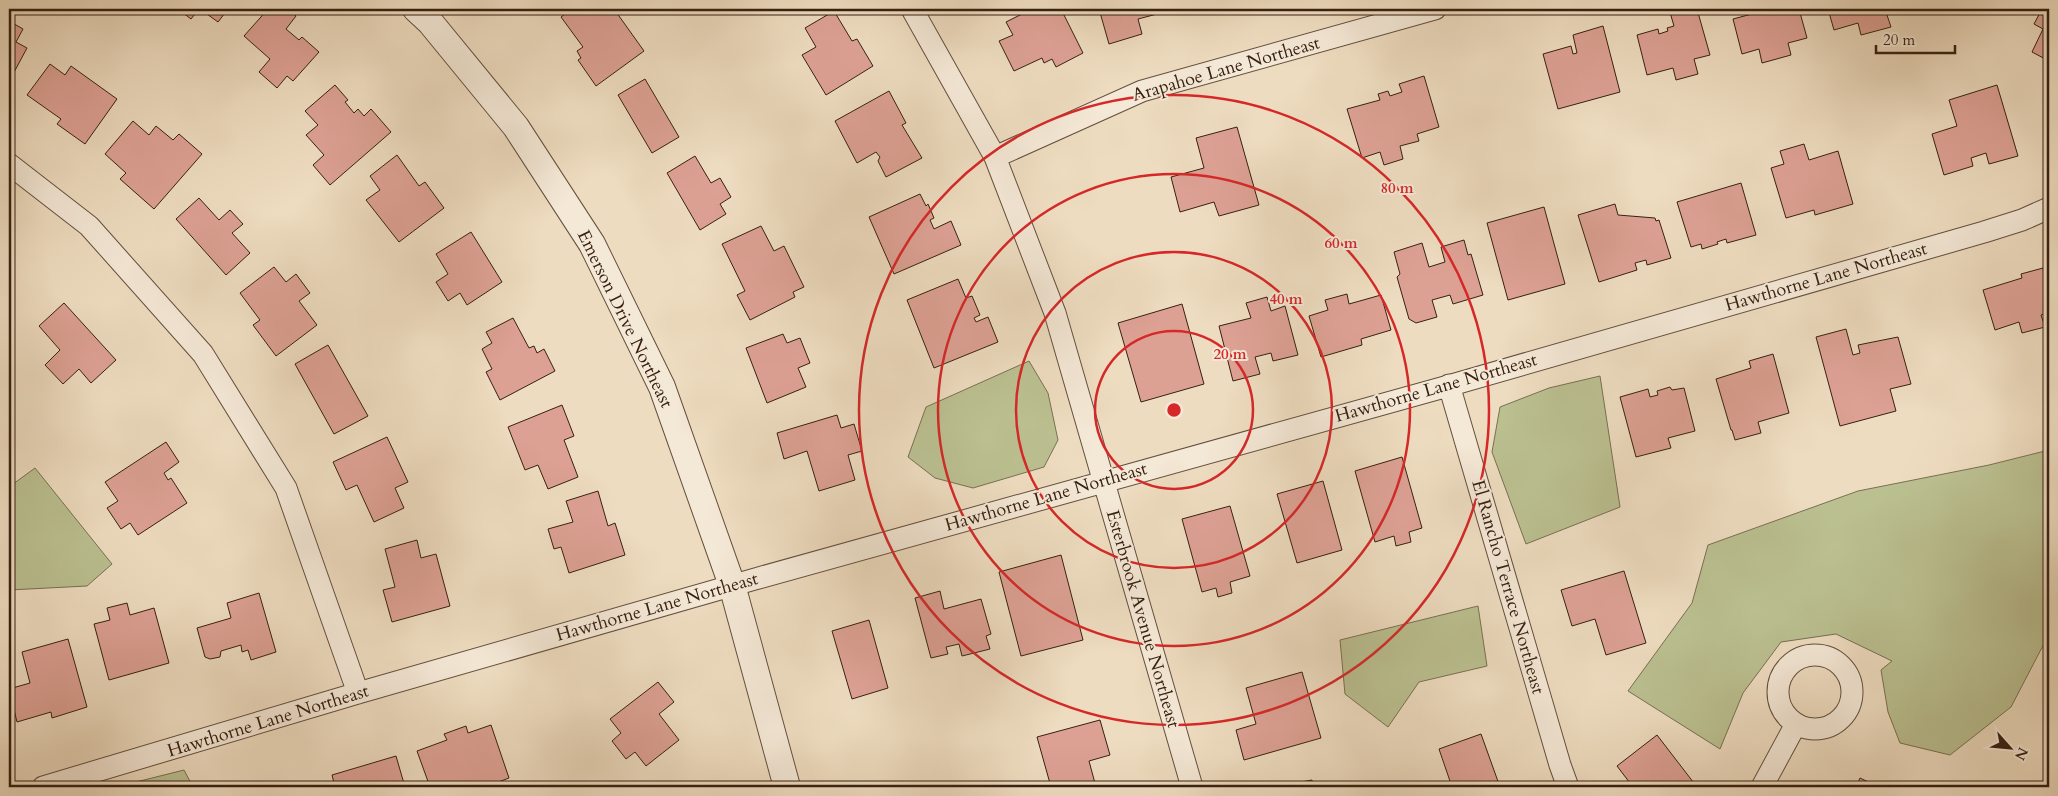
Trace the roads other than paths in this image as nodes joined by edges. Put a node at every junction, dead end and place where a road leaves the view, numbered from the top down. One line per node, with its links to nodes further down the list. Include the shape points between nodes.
1 (416, 9): 9 (street, Emerson Drive Northeast, via 516,126 592,244 662,387)
2 (912, 9): 4 (street, Esterbrook Avenue Northeast)
3 (1435, 9): 4 (street, Arapahoe Lane Northeast, via 1142,91)
4 (994, 157): 8 (street, Esterbrook Avenue Northeast, via 1055,313)
5 (9, 164): 10 (street, via 89,226 203,354 286,488)
6 (2049, 208): 7 (street, Hawthorne Lane Northeast, via 2012,223)
7 (1449, 385): 8 (street, Hawthorne Lane Northeast); 15 (street, El Rancho Terrace Northeast)
8 (1104, 480): 9 (street, Hawthorne Lane Northeast); 14 (street, Esterbrook Avenue Northeast)
9 (732, 585): 10 (street, Hawthorne Lane Northeast); 13 (street, Emerson Drive Northeast)
10 (358, 693): 12 (street, Hawthorne Lane Northeast)
11 (1796, 724): 16 (street)
12 (43, 787)
13 (787, 787)
14 (1192, 787)
15 (1568, 787)
16 (1762, 787)

